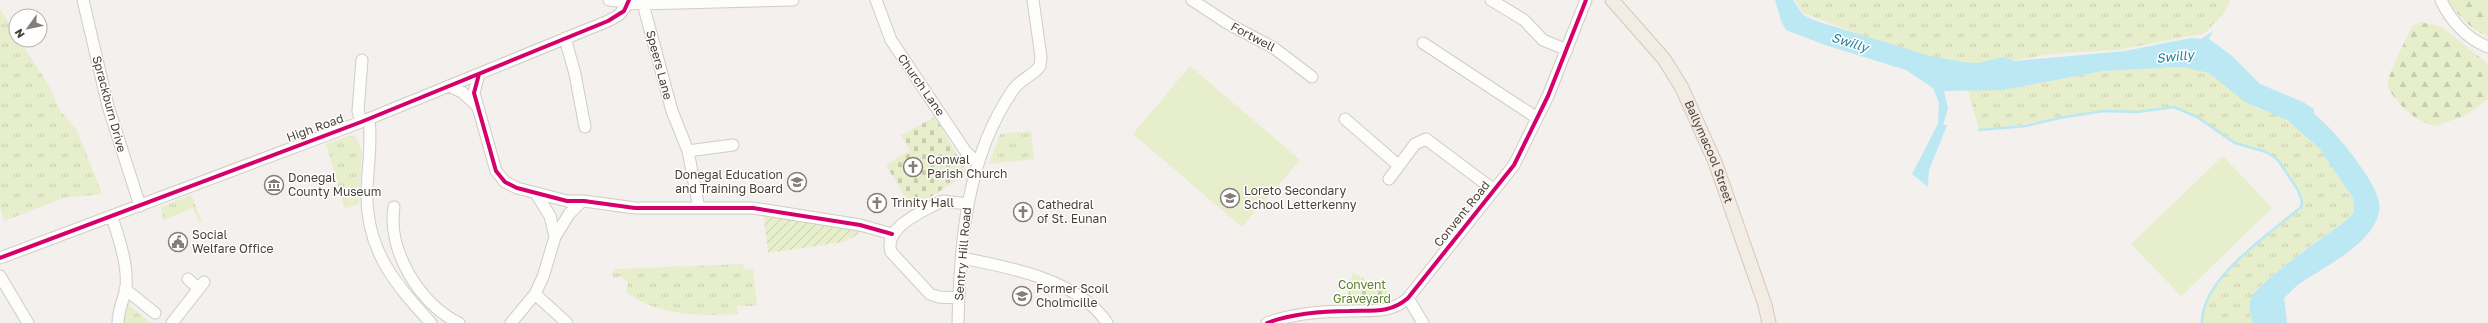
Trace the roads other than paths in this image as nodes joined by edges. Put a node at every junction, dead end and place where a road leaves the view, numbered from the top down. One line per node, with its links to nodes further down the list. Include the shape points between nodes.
1 (84, 0): 35 (street, Sprackburn Drive, via 108,106)
2 (609, 0): 10 (street)
3 (793, 0): 12 (street)
4 (876, 0): 28 (street, Church Lane, via 884,25 897,50 966,152)
5 (1033, 0): 28 (street, Sentry Hill Road, via 1040,66 1018,83 1005,102)
6 (1192, 0): 19 (street, Fortwell, via 1227,24 1269,44)
7 (1491, 0): 16 (street, via 1524,20 1543,40)
8 (1612, 0): 61 (main road, Ballymacool Street, via 1664,59 1691,107 1715,162 1763,298)
9 (2441, 0): 15 (street, via 2460,28)
10 (629, 1): 12 (street); 13 (street, High Road, via 624,11 612,20)
11 (1588, 2): 16 (street, Convent Road)
12 (643, 4): 27 (street, Speers Lane, via 677,126)
13 (565, 38): 18 (street, High Road); 25 (street)
14 (1423, 43): 22 (street)
15 (2488, 47)
16 (1567, 50): 22 (street, Convent Road)
17 (362, 60): 24 (street, via 358,111)
18 (480, 74): 20 (street, High Road); 21 (street, via 474,93)
19 (1312, 77)
20 (449, 86): 21 (street, via 462,92); 24 (street, High Road)
21 (476, 105): 32 (street, via 496,171 505,182)
22 (1537, 118): 31 (street, Convent Road, via 1514,165)
23 (1345, 119): 29 (street)
24 (365, 120): 35 (street, High Road); 53 (street, via 368,207 375,247 401,290)
25 (585, 127)
26 (733, 145): 27 (street)
27 (688, 151): 37 (street, Speers Lane)
28 (978, 163): 34 (street, Sentry Hill Road)
29 (1398, 165): 30 (street); 31 (street, via 1415,144 1426,139)
30 (1389, 179)
31 (1494, 190): 48 (street, Convent Road)
32 (537, 195): 33 (street); 40 (street, via 550,216)
33 (582, 201): 37 (street, via 635,208); 40 (street, via 569,214)
34 (967, 204): 39 (street, via 943,201 908,221); 42 (street, Sentry Hill Road)
35 (140, 206): 38 (street, High Road)
36 (394, 207): 54 (street, via 394,230 400,256 430,301 441,312)
37 (699, 208): 39 (street, via 759,209 860,225)
38 (112, 217): 41 (street, High Road); 45 (street, via 123,255)
39 (892, 234): 47 (street, via 891,252 930,294)
40 (555, 237): 46 (street)
41 (0, 258)
42 (962, 258): 47 (street, Sentry Hill Road); 58 (street, via 1026,272 1072,291 1091,304)
43 (0, 276): 50 (street)
44 (188, 279): 52 (street, via 201,285)
45 (125, 289): 49 (street); 51 (street, via 118,310)
46 (535, 294): 55 (street); 56 (street)
47 (959, 298): 57 (street, Sentry Hill Road)
48 (1408, 298): 59 (street, Convent Road, via 1397,306 1382,311 1318,314); 60 (street)
49 (155, 313)
50 (28, 323)
51 (118, 323)
52 (172, 323)
53 (431, 323)
54 (460, 323)
55 (511, 323)
56 (567, 323)
57 (958, 323)
58 (1107, 323)
59 (1267, 323)
60 (1423, 323)
61 (1769, 323)

